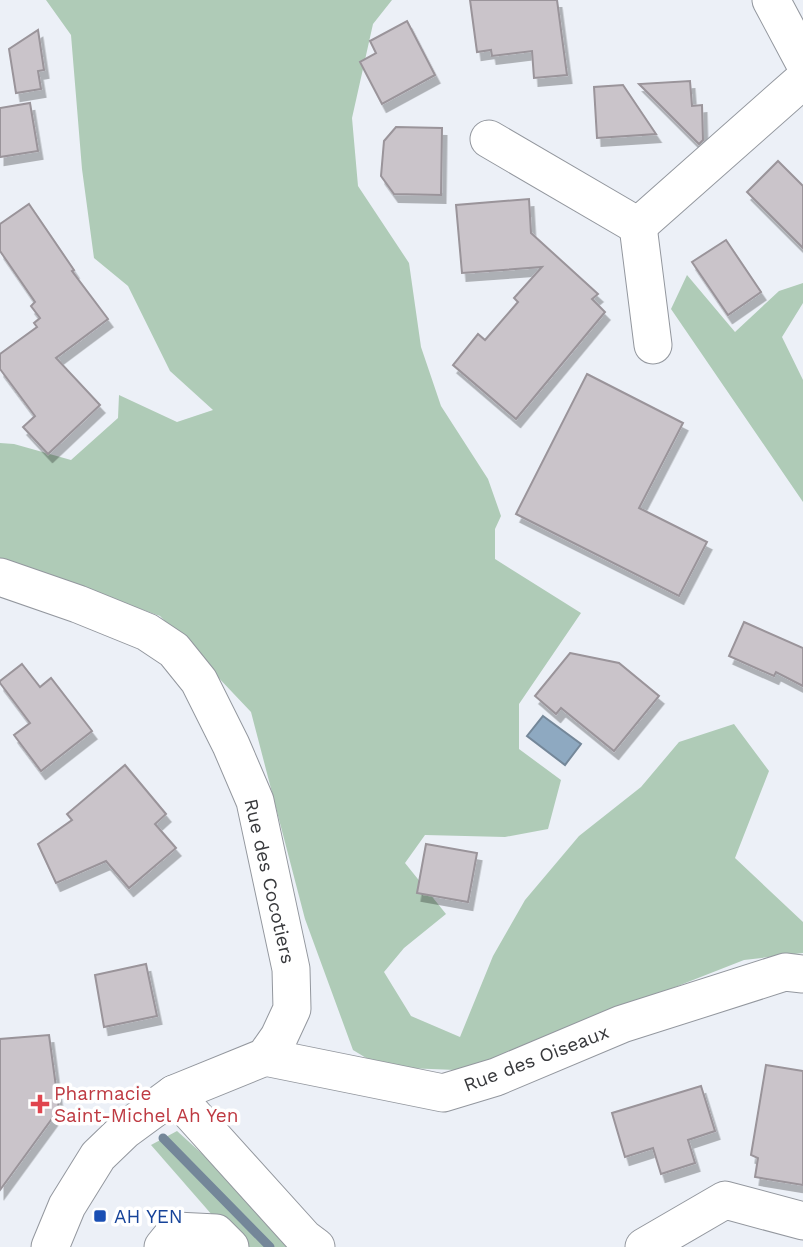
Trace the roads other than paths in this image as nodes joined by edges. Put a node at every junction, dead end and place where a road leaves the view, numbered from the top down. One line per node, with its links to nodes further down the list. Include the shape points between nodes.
1 (771, 0): 2 (street)
2 (803, 60)
3 (803, 80): 5 (street)
4 (489, 139): 5 (street)
5 (638, 226): 6 (street)
6 (653, 345)
7 (0, 577): 9 (street, Rue des Cocotiers, via 147,632 174,650 204,690 255,802 290,968 292,1009)
8 (803, 974): 9 (street, Rue des Oiseaux, via 786,972 622,1024 496,1077 443,1093)
9 (265, 1057): 10 (street)
10 (174, 1094): 12 (street, via 98,1156 67,1206); 15 (street)
11 (803, 1221): 16 (street, via 725,1200)
12 (50, 1247)
13 (163, 1247): 14 (street, via 176,1231 216,1233)
14 (230, 1247)
15 (316, 1247)
16 (643, 1247)

